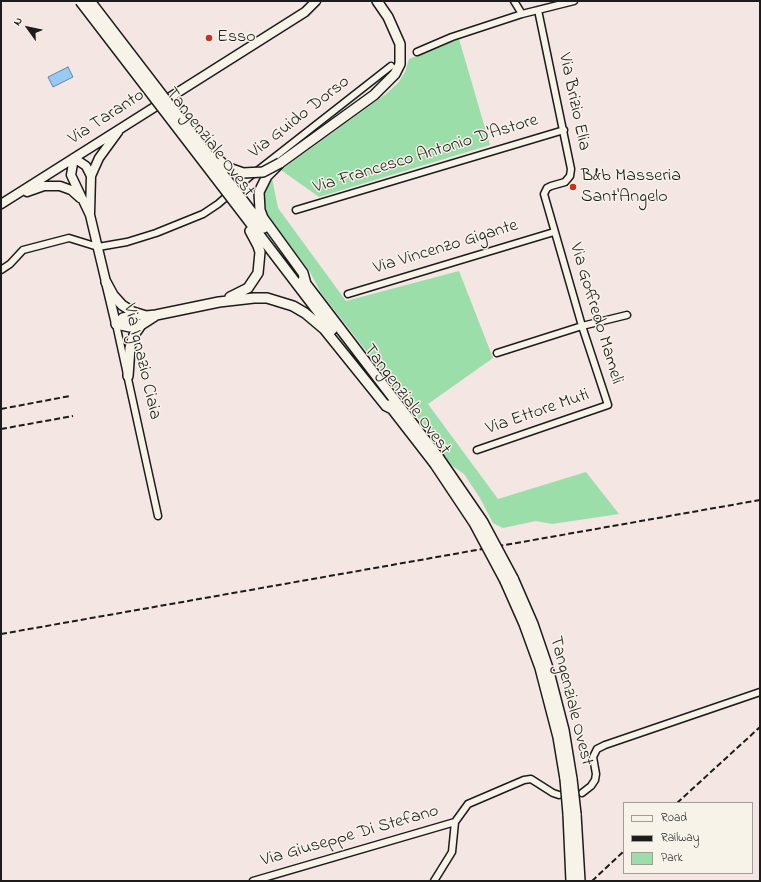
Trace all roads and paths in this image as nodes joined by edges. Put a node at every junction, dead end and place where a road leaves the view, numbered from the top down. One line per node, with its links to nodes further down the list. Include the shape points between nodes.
1 (80, 1): 20 (highway, Tangenziale Ovest, bridge)
2 (90, 1): 13 (highway, Tangenziale Ovest, bridge)
3 (311, 1): 10 (main road, Via Taranto)
4 (316, 1): 10 (main road, Via Taranto)
5 (377, 1): 17 (highway, via 388,17 400,44 400,64 395,74 374,95)
6 (514, 1): 9 (street)
7 (574, 1): 8 (street)
8 (538, 10): 9 (street); 15 (street, Via Brizio Elia)
9 (522, 14): 11 (street, via 452,37)
10 (292, 20): 14 (main road, Via Taranto)
11 (417, 52)
12 (391, 66): 26 (street, Via Guido Dorso, via 208,211 156,233)
13 (171, 107): 17 (highway, bridge, via 226,167 251,174 263,172); 20 (highway, Tangenziale Ovest, bridge)
14 (122, 127): 16 (main road, Via Taranto); 18 (main road, Via Ignazio Ciaia, via 103,152)
15 (564, 130): 23 (street, Via Francesco Antonio D'Astore); 25 (street, Via Brizio Elia, via 570,176 565,182 547,188 544,194)
16 (74, 158): 18 (main road, via 86,166); 19 (main road, Via Taranto); 21 (main road, Via Ignazio Ciaia, via 71,175)
17 (280, 163): 29 (highway, via 262,184 259,192 260,210 266,224 303,273)
18 (91, 176): 24 (main road, Via Ignazio Ciaia)
19 (13, 196): 21 (main road, Via Ignazio Ciaia, via 50,184 66,188); 22 (main road, Via Taranto)
20 (232, 198): 29 (highway, Tangenziale Ovest); 31 (highway, via 258,246 260,266 248,288); 39 (highway, Tangenziale Ovest)
21 (83, 200): 24 (main road, Via Ignazio Ciaia)
22 (1, 204)
23 (296, 210)
24 (90, 215): 26 (main road, Via Ignazio Ciaia)
25 (554, 232): 30 (street, Via Vincenzo Gigante); 35 (street, Via Goffredo Mameli)
26 (98, 247): 27 (street, via 69,238 23,250); 28 (main road, Via Ignazio Ciaia)
27 (1, 270)
28 (106, 282): 33 (highway, via 118,301); 34 (main road, Via Ignazio Ciaia)
29 (306, 284): 41 (highway, Tangenziale Ovest)
30 (348, 294)
31 (219, 302): 33 (highway); 39 (highway, via 268,298 305,313 331,337 386,406)
32 (627, 315): 35 (street)
33 (142, 319): 34 (highway, via 130,327); 37 (highway, via 130,348)
34 (116, 324): 37 (street, Via Ignazio Ciaia)
35 (582, 326): 36 (street); 38 (street, Via Goffredo Mameli)
36 (498, 353)
37 (128, 376): 42 (street, Via Ignazio Ciaia)
38 (608, 405): 40 (street, Via Ettore Muti)
39 (392, 409): 41 (highway, Tangenziale Ovest)
40 (477, 450)
41 (437, 461): 47 (highway, Tangenziale Ovest, bridge, via 483,522 509,580 533,624 548,668 564,730)
42 (158, 516)
43 (760, 692): 44 (street, via 612,742 596,750 593,757 596,774 591,786)
44 (582, 793)
45 (559, 796): 46 (street, via 537,781 524,780 468,804)
46 (455, 822): 48 (street, Via Giuseppe Di Stefano); 49 (street, via 452,852)
47 (575, 865): 50 (highway, Tangenziale Ovest); 51 (highway, Tangenziale Ovest)
48 (253, 881)
49 (434, 881)
50 (571, 881)
51 (580, 881)

